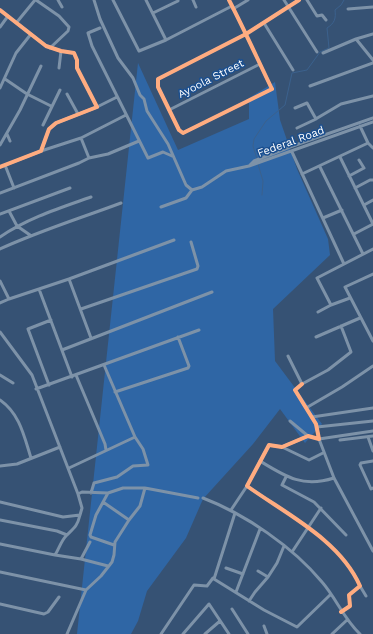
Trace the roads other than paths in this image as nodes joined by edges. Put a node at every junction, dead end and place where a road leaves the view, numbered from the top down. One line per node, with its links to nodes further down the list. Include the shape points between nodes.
1 (35, 0): 23 (street); 32 (street, via 59,16 69,27)
2 (58, 0): 13 (street)
3 (94, 0): 72 (street, via 118,58 133,78 140,95 144,98 147,111)
4 (113, 0): 31 (street, via 137,50 142,51)
5 (146, 0): 20 (street)
6 (179, 0): 20 (street)
7 (193, 0): 14 (street)
8 (229, 0): 15 (street)
9 (248, 0): 15 (street)
10 (284, 0): 16 (street)
11 (299, 0): 16 (street)
12 (307, 0): 22 (street, via 317,16 322,15)
13 (62, 7)
14 (196, 7)
15 (233, 7): 28 (street); 31 (street)
16 (289, 7): 24 (street); 34 (street)
17 (373, 7): 18 (street)
18 (348, 9)
19 (0, 10): 21 (street)
20 (153, 13): 31 (street)
21 (8, 16): 23 (street); 25 (street)
22 (326, 20)
23 (17, 22): 27 (street)
24 (264, 23): 28 (street); 40 (street)
25 (0, 27)
26 (100, 28): 48 (street, via 88,33)
27 (31, 34): 32 (street); 41 (street, via 16,53)
28 (246, 34): 37 (street); 52 (street, via 158,79 158,87)
29 (373, 34): 30 (street)
30 (356, 39): 35 (street); 36 (street)
31 (166, 40)
32 (50, 48): 33 (street)
33 (61, 52): 39 (street); 50 (street, via 74,53 77,68)
34 (317, 52)
35 (323, 53)
36 (373, 61): 42 (street)
37 (260, 64): 52 (street, Ayoola Street); 52 (street, via 271,87 270,90 183,133)
38 (41, 66): 45 (street)
39 (59, 68)
40 (293, 70)
41 (5, 79): 43 (street); 45 (street)
42 (310, 86)
43 (0, 88)
44 (60, 90): 49 (street)
45 (27, 94): 49 (street); 61 (street)
46 (66, 94): 53 (street)
47 (373, 96): 56 (street, via 341,104)
48 (116, 97): 50 (street); 54 (street)
49 (51, 106): 58 (street)
50 (97, 107): 53 (street)
51 (295, 108): 56 (street, via 307,103)
52 (169, 110)
53 (78, 114): 63 (street, via 56,123 49,129)
54 (126, 115): 62 (street); 65 (street)
55 (373, 118): 59 (street, Federal Road)
56 (316, 119): 60 (street)
57 (373, 122): 59 (street, Federal Road)
58 (43, 125)
59 (359, 125): 66 (street); 71 (street, Federal Road); 75 (street, Federal Road)
60 (297, 128)
61 (7, 134): 64 (street); 67 (street)
62 (81, 138): 68 (street); 74 (street)
63 (44, 140): 68 (street); 70 (street)
64 (10, 141)
65 (139, 141): 72 (street, via 148,158 163,152); 74 (street, via 108,154)
66 (368, 143): 69 (street); 73 (street)
67 (0, 145)
68 (50, 147): 70 (street)
69 (373, 148)
70 (41, 151): 79 (street)
71 (292, 152): 75 (street, Federal Road); 82 (street)
72 (173, 156): 88 (street, via 186,185)
73 (340, 157): 81 (street); 83 (street)
74 (89, 158): 85 (street)
75 (262, 160): 88 (street, Federal Road, via 226,171 202,187)
76 (360, 160): 78 (street)
77 (366, 162): 78 (street)
78 (362, 164): 83 (street, via 364,168)
79 (5, 165): 80 (street); 85 (street)
80 (0, 166)
81 (320, 167): 82 (street); 96 (street)
82 (302, 174): 98 (street)
83 (349, 176): 87 (street)
84 (373, 180): 87 (street)
85 (14, 188): 89 (street)
86 (70, 188): 95 (street)
87 (354, 188): 93 (street)
88 (192, 190): 94 (street, via 186,198)
89 (0, 193)
90 (91, 197): 100 (street)
91 (373, 200): 93 (street)
92 (121, 203): 102 (street)
93 (364, 205): 99 (street)
94 (161, 207)
95 (9, 210): 97 (street); 100 (street)
96 (342, 210): 98 (street); 101 (street)
97 (0, 214)
98 (323, 218): 109 (street)
99 (373, 224): 101 (street)
100 (17, 226): 102 (street); 103 (street)
101 (354, 234): 108 (street)
102 (30, 235): 106 (street)
103 (0, 236)
104 (174, 240): 111 (street)
105 (190, 242): 119 (street, via 197,269)
106 (0, 249)
107 (373, 249): 108 (street)
108 (363, 254): 109 (street)
109 (344, 264): 118 (street, via 317,278)
110 (373, 274): 115 (street, via 346,287)
111 (69, 279): 113 (street); 119 (street)
112 (0, 280): 116 (street)
113 (39, 289): 116 (street); 122 (street)
114 (212, 292): 128 (street)
115 (350, 298): 118 (street); 121 (street)
116 (9, 299): 117 (street)
117 (0, 303)
118 (331, 306): 120 (street)
119 (81, 309): 128 (street)
120 (318, 312)
121 (360, 318): 123 (street); 130 (street)
122 (51, 320): 131 (street); 140 (street, via 28,329)
123 (341, 326): 127 (street); 139 (street, via 351,352 328,370)
124 (199, 330): 126 (street)
125 (1, 334): 129 (street); 141 (street, via 30,372)
126 (178, 337): 133 (street); 142 (street, via 188,368)
127 (316, 337)
128 (91, 338): 131 (street)
129 (0, 339)
130 (373, 340)
131 (62, 350): 137 (street)
132 (288, 356): 139 (street)
133 (104, 365): 136 (street); 142 (street)
134 (373, 366): 144 (street)
135 (0, 375): 138 (street)
136 (76, 375): 137 (street); 159 (street)
137 (72, 377): 140 (street)
138 (13, 383)
139 (302, 384): 144 (street, via 295,390)
140 (49, 385): 141 (street)
141 (36, 389): 157 (street)
142 (116, 392): 153 (street)
143 (0, 400): 162 (street, via 19,422)
144 (306, 408): 146 (street)
145 (373, 408): 146 (street)
146 (312, 417): 149 (street)
147 (290, 421): 151 (street)
148 (373, 421): 149 (street)
149 (317, 427): 155 (street)
150 (373, 432): 155 (street)
151 (308, 436): 155 (street); 158 (street)
152 (373, 436): 154 (street)
153 (135, 437): 159 (street); 172 (street, via 143,449 148,465 133,466 117,478 94,483)
154 (368, 437): 156 (street); 160 (street)
155 (318, 439): 161 (street)
156 (340, 440)
157 (60, 447): 162 (street); 166 (street)
158 (282, 447): 161 (street, via 309,460); 164 (street, via 269,445)
159 (106, 450): 166 (street)
160 (373, 451)
161 (323, 453): 168 (street)
162 (31, 458): 165 (street, via 17,464)
163 (373, 460): 171 (street, via 360,465)
164 (260, 461): 167 (street); 169 (street)
165 (0, 466)
166 (69, 468): 174 (street)
167 (286, 477): 168 (street, via 300,482 323,482); 179 (street, via 282,485)
168 (334, 478): 193 (street)
169 (247, 486): 180 (street); 185 (street)
170 (145, 488): 173 (street, via 123,488); 175 (street); 184 (street, via 140,506)
171 (372, 490)
172 (91, 493): 173 (street); 174 (street)
173 (108, 493): 178 (street)
174 (78, 494): 182 (street, via 82,508)
175 (198, 498)
176 (203, 498): 180 (street)
177 (0, 502): 182 (street, via 63,516)
178 (103, 502): 184 (street); 191 (street, via 90,536 100,542)
179 (321, 508): 185 (street); 188 (street)
180 (231, 510): 181 (street)
181 (235, 513): 186 (street); 203 (street)
182 (80, 515): 187 (street, via 73,532)
183 (0, 520): 187 (street)
184 (129, 520): 191 (street)
185 (307, 528): 194 (street); 204 (street, via 340,554)
186 (260, 529): 192 (street); 201 (street)
187 (67, 535): 195 (street)
188 (346, 535)
189 (90, 542): 196 (street)
190 (0, 544): 195 (street)
191 (114, 545): 197 (street, via 114,555)
192 (284, 546): 194 (street); 202 (street)
193 (373, 551)
194 (292, 552): 207 (street, via 323,582)
195 (55, 555): 196 (street)
196 (81, 559): 197 (street)
197 (108, 566): 205 (street)
198 (226, 568): 201 (street)
199 (258, 571): 202 (street)
200 (0, 572): 205 (street)
201 (243, 574): 206 (street)
202 (268, 577): 210 (street)
203 (213, 578): 206 (street); 218 (street, via 207,586 194,585)
204 (360, 586): 208 (street); 213 (street, via 349,596 350,606)
205 (86, 590): 217 (street)
206 (236, 592): 210 (street)
207 (330, 594): 210 (street, via 297,627); 213 (street)
208 (366, 596)
209 (59, 597): 211 (street, via 44,614)
210 (249, 601)
211 (0, 604)
212 (232, 609): 222 (street)
213 (341, 612): 214 (street)
214 (347, 620): 224 (street); 225 (street)
215 (220, 621): 219 (street, via 208,604); 220 (street); 221 (street)
216 (264, 626): 223 (street)
217 (67, 634)
218 (161, 634)
219 (183, 634)
220 (205, 634)
221 (229, 634)
222 (248, 634)
223 (267, 634)
224 (332, 634)
225 (360, 634)

